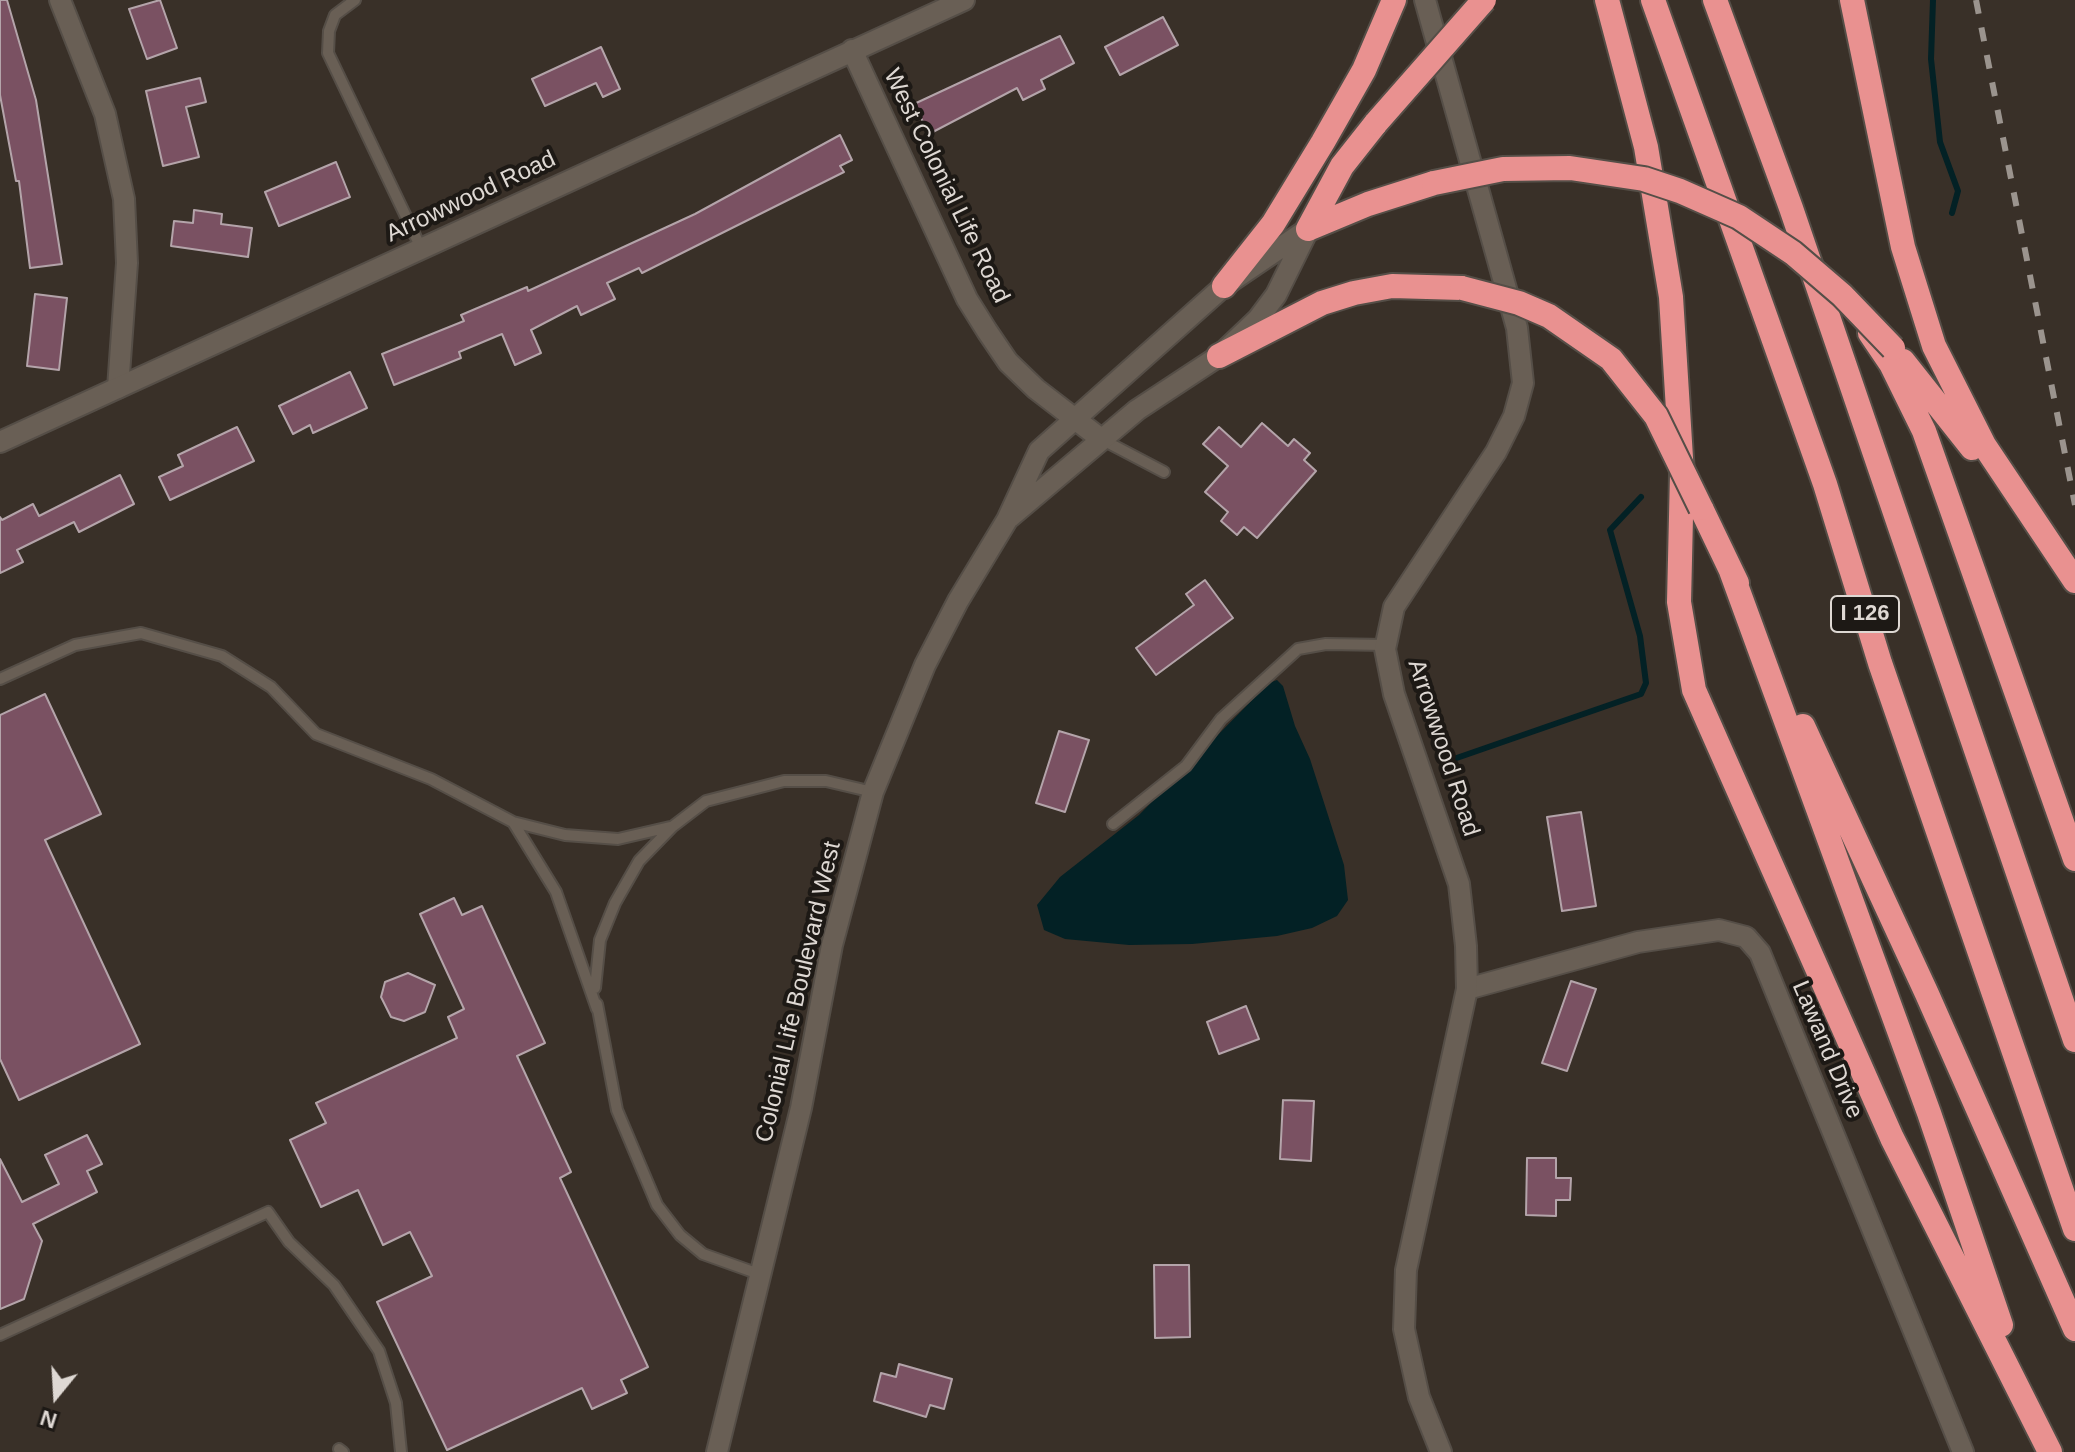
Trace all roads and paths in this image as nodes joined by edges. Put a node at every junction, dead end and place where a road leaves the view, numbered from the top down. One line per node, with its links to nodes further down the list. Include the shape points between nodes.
1 (60, 0): 17 (street, via 105,114 124,199 127,263)
2 (355, 0): 13 (lane, via 335,15 328,53)
3 (964, 0): 11 (street, Arrowwood Road)
4 (1394, 0): 14 (highway, via 1339,115 1273,224)
5 (1425, 0): 26 (street, Arrowwood Road, via 1517,328 1523,383 1496,452 1394,607)
6 (1484, 0): 12 (highway, bridge, via 1342,166)
7 (1607, 0): 40 (highway, via 1646,147 1671,297 1682,474 1679,602 1700,709 1892,1138)
8 (1653, 0): 36 (highway, I 126, via 1825,484 1885,678)
9 (1715, 0): 35 (highway, I 126)
10 (1852, 0): 21 (highway, via 1910,277)
11 (852, 50): 13 (street, Arrowwood Road); 18 (street, West Colonial Life Road, via 967,299 1008,362)
12 (1308, 229): 14 (street, Colonial Life Boulevard West); 15 (highway, bridge, via 1434,183 1503,169 1608,172 1644,179 1739,217); 16 (street, Colonial Life Boulevard West, via 1276,295)
13 (421, 248): 17 (street, Arrowwood Road)
14 (1224, 286): 18 (street, Colonial Life Boulevard West)
15 (1842, 295): 21 (highway, bridge); 32 (highway, via 1891,364 1919,417)
16 (1219, 356): 19 (street, Colonial Life Boulevard West); 24 (highway, bridge, via 1322,303 1392,286 1462,288 1519,303 1549,316 1611,359 1656,416)
17 (118, 388): 20 (street, Arrowwood Road)
18 (1074, 417): 19 (street, West Colonial Life Road); 23 (street, Colonial Life Boulevard West, via 1039,451)
19 (1101, 439): 22 (lane); 23 (street, Colonial Life Boulevard West)
20 (0, 442)
21 (1980, 448): 25 (highway)
22 (1164, 472)
23 (1007, 520): 28 (street, Colonial Life Boulevard West, via 925,665)
24 (1731, 571): 38 (highway); 40 (highway)
25 (2075, 581)
26 (1386, 645): 30 (lane, via 1298,649 1221,719 1186,766); 33 (street, Arrowwood Road, via 1394,694 1459,884)
27 (0, 679): 29 (lane, via 75,645 141,633 222,656 271,687 316,734 431,779)
28 (873, 792): 31 (lane, via 826,781 784,781 706,801); 37 (street, Colonial Life Boulevard West, via 832,945 801,1108)
29 (513, 822): 31 (lane, via 565,835 618,839); 34 (lane, via 556,892)
30 (1113, 824)
31 (672, 827): 34 (lane, via 639,861 615,903 600,940 594,976)
32 (2075, 859)
33 (1467, 989): 43 (street, Arrowwood Road, via 1406,1270 1404,1329 1419,1397); 44 (street, Lawand Drive, via 1638,942 1719,930 1746,937 1760,953)
34 (597, 1009): 37 (lane, via 617,1110 657,1205 703,1254)
35 (2075, 1040)
36 (2075, 1229)
37 (759, 1274): 42 (street, Colonial Life Boulevard West)
38 (2075, 1329)
39 (0, 1335): 41 (lane, via 268,1212 289,1242 334,1285 379,1351 396,1403)
40 (2038, 1425): 45 (highway)
41 (401, 1452)
42 (717, 1452)
43 (1441, 1452)
44 (1963, 1452)
45 (2050, 1452)

